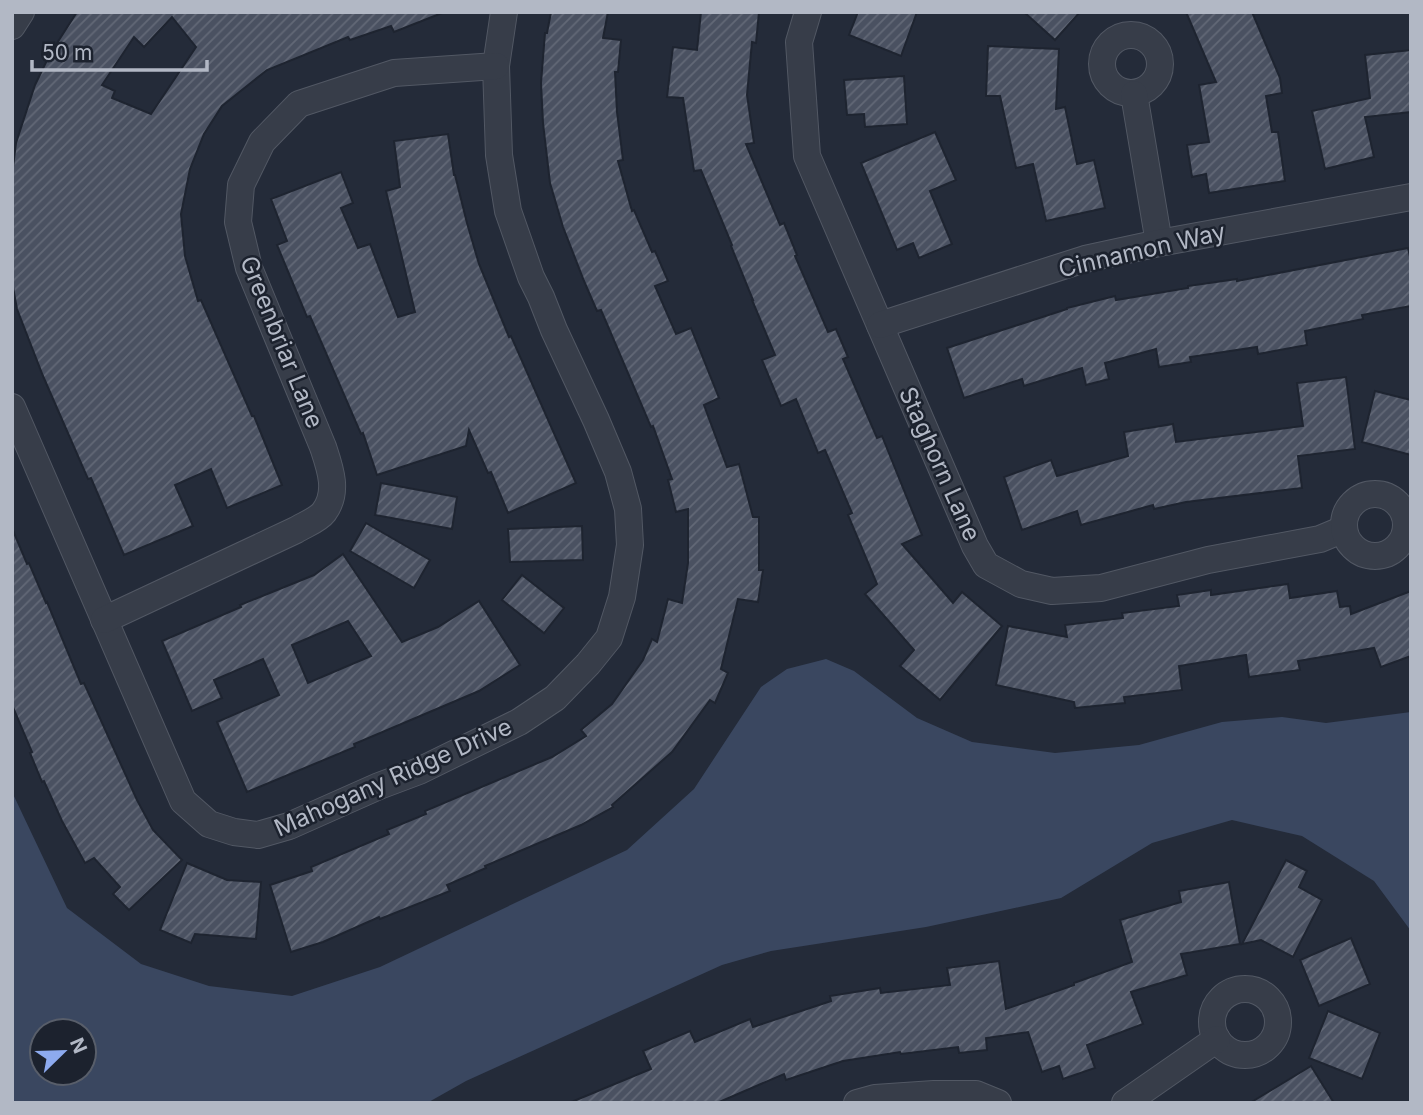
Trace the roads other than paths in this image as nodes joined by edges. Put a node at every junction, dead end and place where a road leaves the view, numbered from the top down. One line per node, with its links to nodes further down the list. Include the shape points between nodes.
1 (21, 12): 4 (street)
2 (504, 12): 5 (street, Mahogany Ridge Drive)
3 (808, 12): 9 (street, Staghorn Lane, via 799,43 807,156)
4 (12, 26)
5 (496, 66): 12 (street, Greenbriar Lane, via 383,76 299,104 262,142 241,185 239,222 248,268 323,447 332,473 332,494 323,514 296,530); 12 (street, Mahogany Ridge Drive, via 499,155 508,211 531,277 618,472 628,509 630,545 622,597 609,638 555,698 519,722 419,771 258,835 209,824 183,801)
6 (1135, 94): 8 (street)
7 (1411, 197): 8 (street, Cinnamon Way)
8 (1159, 243): 9 (street, Cinnamon Way, via 1085,259)
9 (880, 325): 11 (street, Staghorn Lane, via 975,546 986,565 1021,584 1052,591 1101,588 1208,560 1320,539)
10 (12, 407): 12 (street, Mahogany Ridge Drive)
11 (1344, 528)
12 (104, 620)
13 (1217, 1039): 16 (street)
14 (857, 1103): 15 (street, via 934,1094 976,1094)
15 (998, 1103)
16 (1125, 1103)

